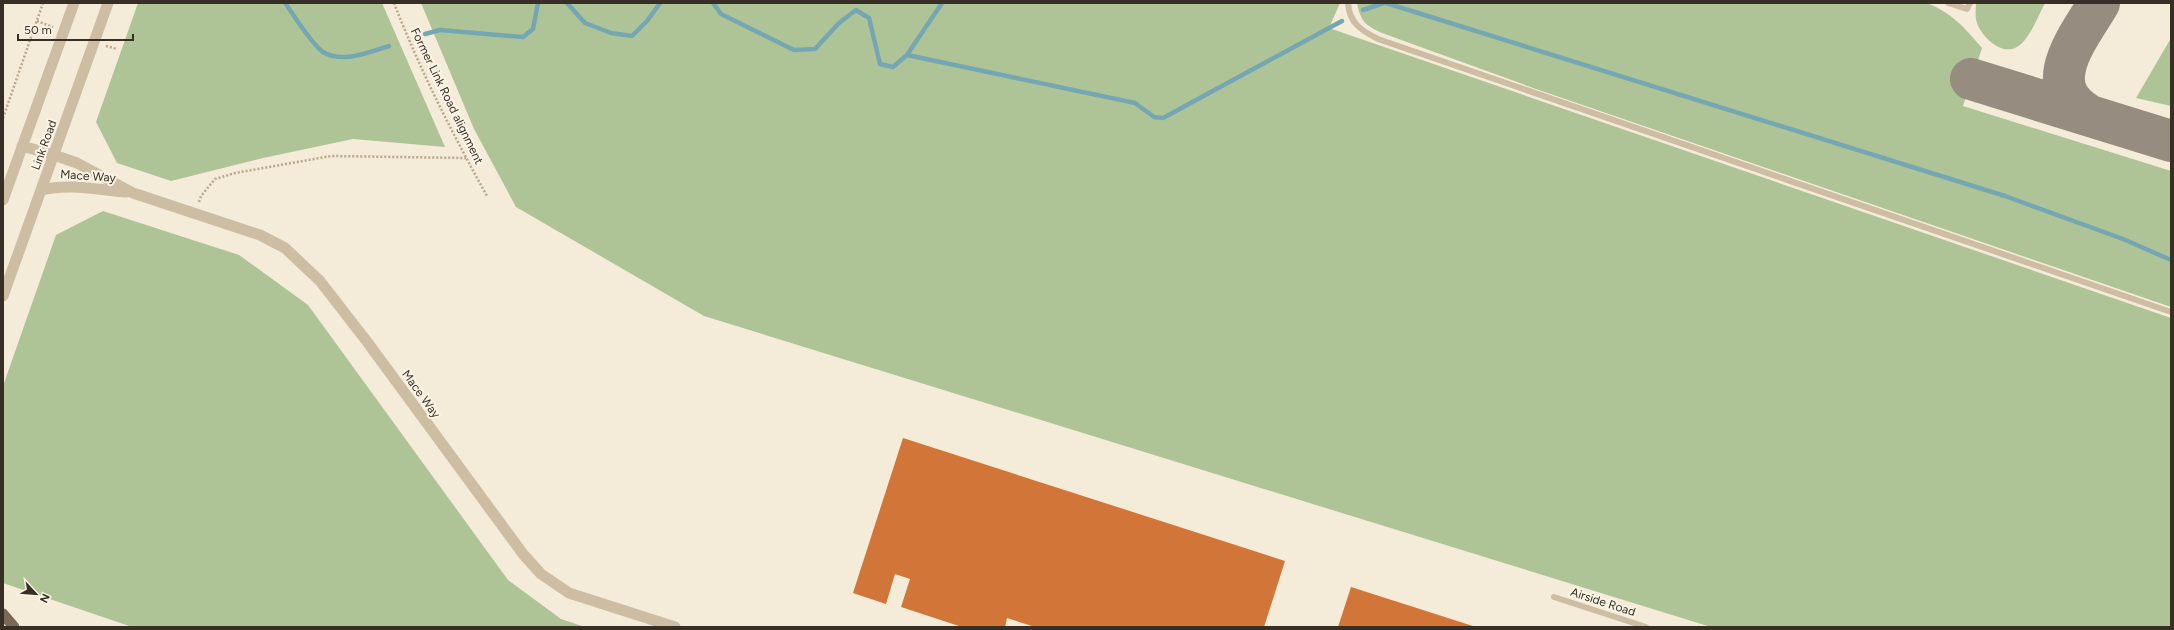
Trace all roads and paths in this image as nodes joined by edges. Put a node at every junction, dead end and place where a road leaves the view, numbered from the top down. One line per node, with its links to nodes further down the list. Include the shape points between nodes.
1 (43, 3): 8 (path)
2 (74, 3): 9 (street, Link Road)
3 (108, 3): 10 (street, Link Road)
4 (394, 3): 11 (path, Former Link Road alignment, via 415,58)
5 (1348, 3): 18 (lane, via 1354,23 1363,32 1378,39)
6 (1948, 3): 7 (lane, via 1966,9)
7 (1970, 3)
8 (3, 118)
9 (22, 146): 10 (street, Mace Way); 15 (street, Link Road)
10 (54, 155): 12 (street, Link Road); 13 (street, Mace Way, via 77,163)
11 (466, 158): 14 (path, Former Link Road alignment); 16 (path, via 331,156 235,173 210,184 201,196)
12 (42, 190): 13 (street, Mace Way, via 68,187); 17 (street, Link Road)
13 (133, 193): 16 (street, Mace Way)
14 (487, 196)
15 (3, 200)
16 (195, 213): 22 (street, Mace Way, via 260,235 285,248 320,281 523,554 541,574 569,593)
17 (3, 296)
18 (2171, 312)
19 (1554, 597): 23 (lane, Airside Road)
20 (3, 614): 21 (main road)
21 (14, 627)
22 (675, 627)
23 (1646, 627)

